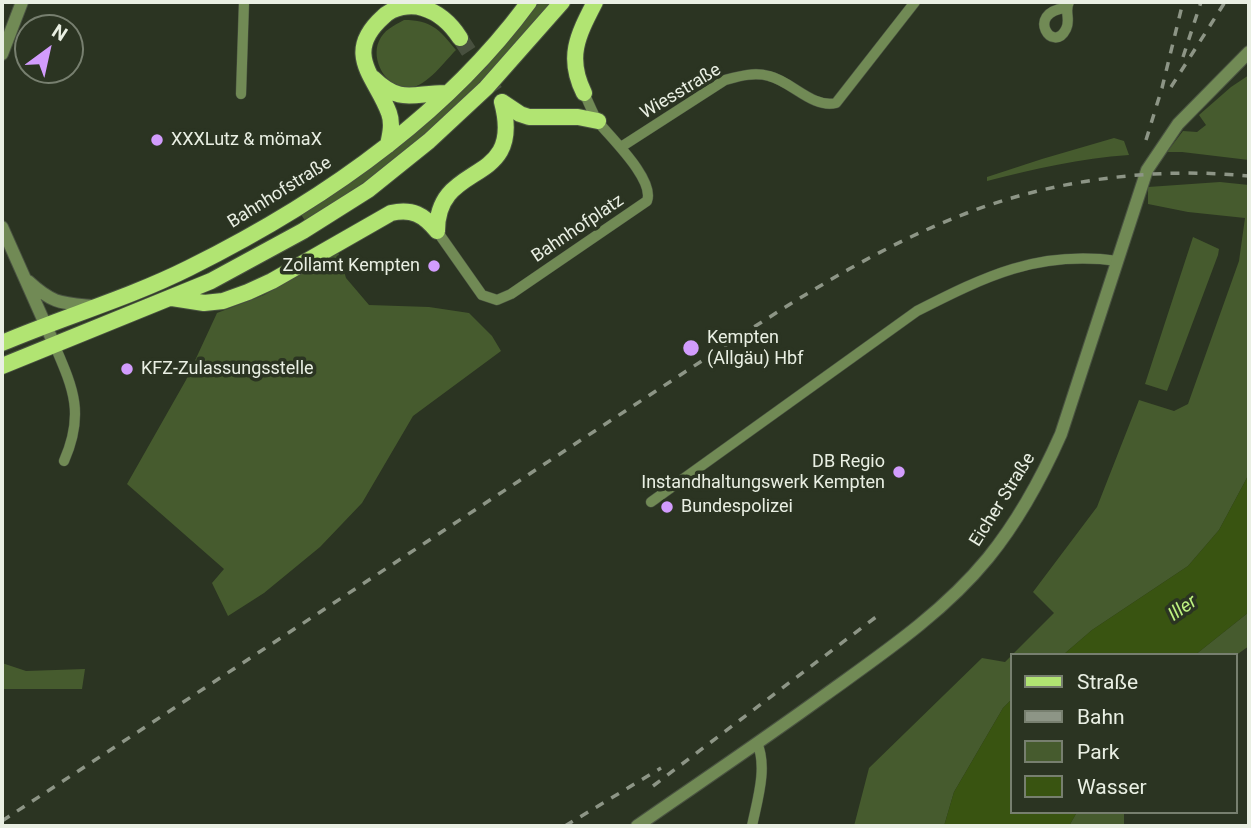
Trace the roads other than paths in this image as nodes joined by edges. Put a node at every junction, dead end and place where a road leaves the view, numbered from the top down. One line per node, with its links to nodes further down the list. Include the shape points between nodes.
1 (22, 2): 9 (street)
2 (244, 2): 13 (street)
3 (529, 2): 11 (main road, Bahnhofstraße)
4 (562, 2): 21 (main road, via 486,88 368,190 238,267)
5 (595, 2): 12 (main road, via 574,55)
6 (915, 2): 16 (street, Wiesstraße, via 836,103 821,103 771,76 744,75 725,80)
7 (460, 38): 10 (main road, via 433,12 414,6 400,8 385,14 373,27 365,44)
8 (1249, 52): 19 (street, Eicher Straße, via 1178,124 1159,150 1147,170)
9 (2, 54)
10 (366, 71): 11 (main road, via 398,95); 15 (main road, via 390,114)
11 (448, 93): 15 (main road, Bahnhofstraße)
12 (584, 93): 14 (street, Bahnhofplatz)
13 (241, 94)
14 (598, 121): 16 (street, Bahnhofplatz); 18 (main road, via 529,117 502,102 507,119 504,148 450,191 440,207)
15 (388, 145): 22 (main road, Bahnhofstraße, via 248,236 189,268)
16 (621, 147): 18 (street, Bahnhofplatz, via 648,189 647,201 497,300 482,295)
17 (2, 227): 20 (street)
18 (437, 231): 21 (main road, via 421,215 391,213 248,292 204,303)
19 (1118, 261): 28 (street, via 1031,262 917,311); 29 (street, Eicher Straße, via 1056,445 1026,502 988,558 903,638)
20 (24, 278): 22 (street, via 45,297 60,303); 23 (street)
21 (170, 298): 25 (main road)
22 (94, 306): 23 (main road, Bahnhofstraße)
23 (46, 324): 24 (main road, Bahnhofstraße); 25 (street)
24 (2, 343)
25 (54, 344): 26 (main road); 27 (street, via 77,410 74,437)
26 (2, 366)
27 (64, 461)
28 (651, 502)
29 (757, 743): 30 (street, Eicher Straße); 31 (street, via 762,752 761,774)
30 (637, 826)
31 (752, 826)

